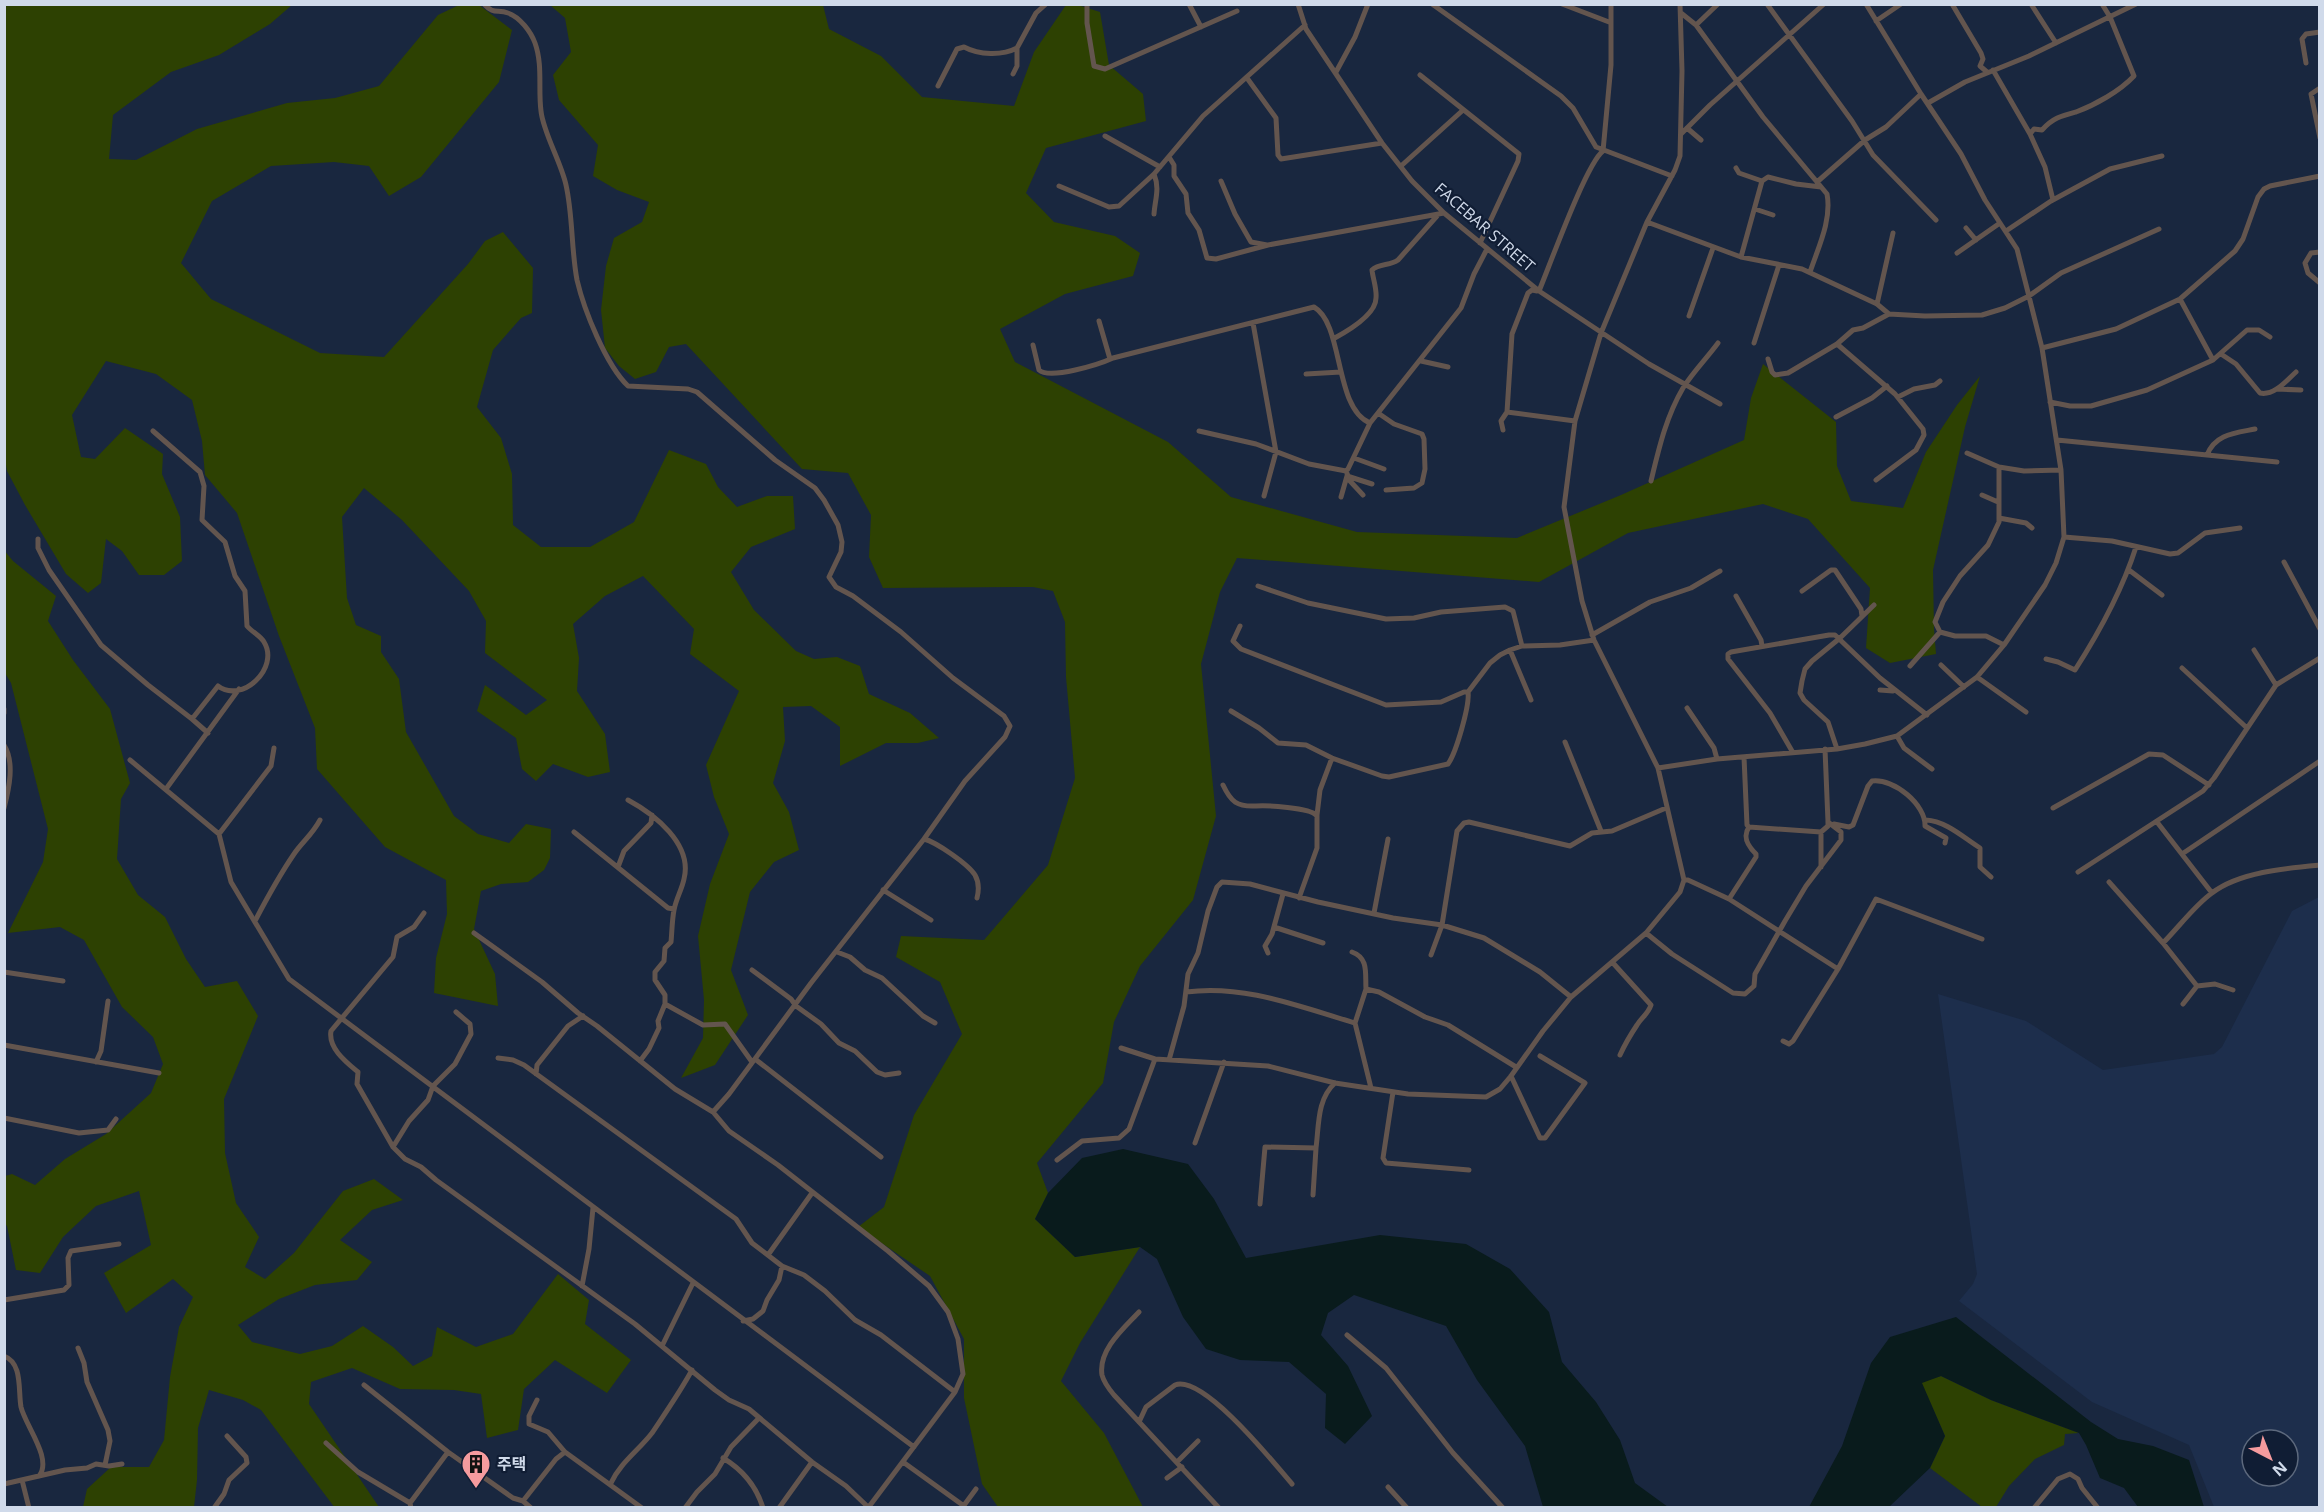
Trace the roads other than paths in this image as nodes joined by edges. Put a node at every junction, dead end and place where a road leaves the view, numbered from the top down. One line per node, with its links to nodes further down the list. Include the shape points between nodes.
1 (484, 4): 228 (street, via 490,11 510,13 535,43 541,113 566,183 578,281 592,323 617,375 628,386 697,392 775,460 815,488 838,525 842,542 829,577 836,587 901,632 1004,716 1010,726)
2 (1046, 4): 31 (street, via 1036,13)
3 (1087, 4): 27 (street, via 1090,45 1098,69)
4 (1189, 4): 27 (street)
5 (1298, 4): 25 (street, FACEBAR STREET)
6 (1368, 4): 34 (street)
7 (1432, 4): 52 (street, via 1561,96 1573,108 1596,147)
8 (1562, 4): 24 (street)
9 (1611, 4): 24 (street)
10 (1680, 4): 21 (street)
11 (1718, 4): 26 (street)
12 (1767, 4): 29 (street)
13 (1824, 4): 29 (street)
14 (1866, 4): 23 (street)
15 (1901, 4): 23 (street)
16 (1952, 4): 33 (street, via 1981,53 1981,68)
17 (2031, 4): 30 (street)
18 (2102, 4): 22 (street)
19 (2136, 4): 22 (street)
20 (1237, 11): 27 (street)
21 (1681, 13): 26 (street); 45 (street)
22 (2110, 17): 30 (street); 46 (street, via 2134,76 2101,99 2061,115)
23 (1876, 21): 41 (street)
24 (1610, 22): 52 (street, via 1611,65)
25 (1305, 25): 34 (street, FACEBAR STREET); 37 (street)
26 (1696, 25): 38 (street)
27 (1201, 27)
28 (2319, 32): 32 (street, via 2306,34 2302,39)
29 (1789, 35): 38 (street); 50 (street)
30 (2056, 44): 33 (street)
31 (1017, 48): 35 (street); 39 (street, via 993,53 961,46)
32 (2306, 63)
33 (1990, 71): 42 (street); 46 (street)
34 (1336, 72): 51 (street, FACEBAR STREET)
35 (1013, 74)
36 (1420, 75): 43 (street)
37 (1247, 78): 51 (street, via 1274,113 1281,159); 54 (street, via 1198,121)
38 (1737, 81): 44 (street); 63 (street)
39 (938, 86)
40 (2319, 88): 48 (street, via 2311,98)
41 (1921, 94): 42 (street); 50 (street)
42 (1928, 103): 74 (street)
43 (1462, 111): 55 (street); 80 (street, via 1517,150 1519,157)
44 (1687, 128): 45 (street); 49 (street)
45 (1681, 134): 59 (street, via 1680,156)
46 (2030, 134): 66 (street, via 2045,167)
47 (1105, 136): 56 (street)
48 (2319, 138)
49 (1701, 140)
50 (1865, 141): 63 (street); 72 (street, via 1873,155)
51 (1382, 143): 55 (street, FACEBAR STREET)
52 (1603, 151): 59 (street); 90 (street, via 1582,189)
53 (2162, 156): 66 (street, via 2110,169)
54 (1169, 158): 56 (street); 81 (street, via 1186,194 1188,213 1199,230 1207,258 1215,260)
55 (1401, 166): 69 (street, FACEBAR STREET)
56 (1160, 167): 58 (street)
57 (1736, 168): 62 (street, via 1739,173)
58 (1154, 174): 64 (street, via 1114,208); 68 (street, via 1158,193)
59 (1672, 176): 73 (street)
60 (2319, 176): 92 (street, via 2264,189 2235,251)
61 (1221, 181): 81 (street, via 1251,242)
62 (1762, 181): 65 (street, via 1768,177); 67 (street)
63 (1817, 182): 65 (street)
64 (1059, 186)
65 (1822, 187): 88 (street, via 1829,205)
66 (2053, 200): 77 (street)
67 (1755, 209): 70 (street); 86 (street)
68 (1154, 213)
69 (1444, 213): 71 (street); 80 (street, FACEBAR STREET)
70 (1773, 215)
71 (1437, 216): 81 (street); 100 (street, via 1398,260 1372,270 1374,307 1350,330)
72 (1936, 219)
73 (1647, 222): 82 (street); 98 (street)
74 (2000, 223): 77 (street); 79 (street)
75 (1966, 228): 79 (street)
76 (2159, 229): 91 (street, via 2061,273)
77 (2006, 231): 91 (street, via 2017,249)
78 (1893, 233): 93 (street)
79 (1976, 240): 85 (street)
80 (1480, 243): 83 (street, FACEBAR STREET)
81 (1268, 245)
82 (1713, 248): 86 (street); 95 (street)
83 (1487, 249): 90 (street, FACEBAR STREET); 110 (street, via 1461,308)
84 (2319, 252): 89 (street, via 2311,253 2305,263 2308,273)
85 (1957, 253)
86 (1741, 257): 87 (street)
87 (1779, 265): 88 (street); 102 (street)
88 (1810, 272): 93 (street)
89 (2319, 283)
90 (1539, 291): 98 (street, FACEBAR STREET); 123 (street, via 1528,293 1512,334)
91 (2029, 296): 94 (street, via 1982,315); 105 (street)
92 (2180, 299): 105 (street, via 2116,328); 109 (street)
93 (1877, 304): 94 (street)
94 (1889, 314): 103 (street, via 1853,330)
95 (1689, 316)
96 (1099, 321): 107 (street)
97 (1253, 323): 100 (street, via 1314,307); 107 (street); 133 (street)
98 (1601, 333): 116 (street, FACEBAR STREET); 126 (street)
99 (2270, 337): 106 (street, via 2259,330 2247,330)
100 (1333, 339): 112 (street)
101 (1718, 343): 116 (street)
102 (1754, 343)
103 (1837, 344): 108 (street, via 1779,376 1772,372); 117 (street)
104 (1033, 345): 107 (street, via 1040,370 1048,374)
105 (2042, 348): 121 (street)
106 (2221, 354): 109 (street); 118 (street, via 2236,364 2260,393)
107 (1110, 359)
108 (1768, 359)
109 (2213, 360): 121 (street, via 2147,390 2091,406)
110 (1421, 361): 111 (street); 124 (street)
111 (1448, 368)
112 (1341, 372): 114 (street); 127 (street, via 1351,403 1359,417)
113 (2296, 372): 118 (street)
114 (1306, 374)
115 (1940, 381): 120 (street)
116 (1684, 385): 122 (street, FACEBAR STREET); 143 (street, via 1663,432)
117 (1887, 386): 120 (street); 125 (street)
118 (2277, 389): 119 (street)
119 (2301, 390)
120 (1898, 397): 142 (street, via 1924,435 1916,450)
121 (2050, 402): 132 (street)
122 (1720, 404)
123 (1507, 412): 126 (street); 130 (street, via 1501,421)
124 (1378, 413): 127 (street); 145 (street, via 1394,424 1422,434 1424,439 1422,483 1414,488)
125 (1836, 417)
126 (1575, 421): 169 (street, via 1564,507)
127 (1370, 423): 136 (street)
128 (2255, 429): 135 (street, via 2225,435 2210,447)
129 (153, 430): 184 (street, via 200,472 204,486 202,520 225,542 235,576 245,591 247,626 264,642 267,664 249,688)
130 (1503, 430)
131 (1199, 431): 133 (street)
132 (2057, 440): 135 (street); 140 (street)
133 (1276, 452): 141 (street); 148 (street)
134 (1967, 453): 138 (street)
135 (2207, 455): 137 (street)
136 (1354, 458): 139 (street); 141 (street)
137 (2277, 462)
138 (1999, 467): 140 (street); 150 (street)
139 (1384, 469)
140 (2061, 470): 154 (street)
141 (1346, 474): 144 (street); 146 (street); 149 (street)
142 (1876, 480)
143 (1651, 481)
144 (1372, 484)
145 (1386, 490)
146 (1364, 495)
147 (1982, 495): 150 (street)
148 (1264, 496)
149 (1341, 497)
150 (1998, 502): 151 (street)
151 (1999, 518): 152 (street); 168 (street, via 1988,545 1943,602 1935,622)
152 (2032, 528)
153 (2240, 528): 156 (street, via 2199,536 2178,553)
154 (2064, 537): 156 (street); 171 (street, via 2045,585)
155 (38, 538): 193 (street, via 38,548 49,570 101,645)
156 (2136, 547): 158 (street)
157 (2284, 562): 167 (street)
158 (2129, 570): 162 (street); 177 (street, via 2101,630 2075,670)
159 (1720, 571): 169 (street, via 1691,588 1650,602)
160 (1258, 586): 172 (street, via 1308,603 1386,620 1505,607 1512,611)
161 (1802, 591): 165 (street, via 1835,570)
162 (2162, 595)
163 (1736, 596): 173 (street)
164 (1874, 605): 165 (street)
165 (1862, 616): 170 (street)
166 (1239, 626): 187 (street, via 1233,641 1237,647 1386,705 1441,702)
167 (2319, 629)
168 (1940, 632): 171 (street, via 1986,636); 179 (street)
169 (1593, 637): 172 (street, via 1560,645); 208 (street)
170 (1840, 638): 173 (street, via 1829,634); 186 (street); 201 (street, via 1805,669 1800,693 1828,722)
171 (2004, 645): 181 (street)
172 (1522, 646): 174 (street)
173 (1762, 646): 202 (street, via 1731,652 1728,659 1770,713)
174 (1510, 650): 187 (street, via 1490,663); 188 (street)
175 (2254, 650): 182 (street)
176 (2319, 658): 182 (street)
177 (2046, 659)
178 (1941, 665): 183 (street)
179 (1910, 666)
180 (2182, 668): 194 (street)
181 (1977, 677): 183 (street); 191 (street)
182 (2276, 685): 194 (street)
183 (1964, 687): 192 (street)
184 (239, 689): 193 (street, via 230,692 218,686); 195 (street)
185 (1880, 690): 186 (street)
186 (1895, 691): 192 (street)
187 (1468, 692): 204 (street, via 1453,755 1445,766 1389,777)
188 (1531, 700)
189 (1687, 708): 205 (street)
190 (1231, 711): 204 (street, via 1278,742 1306,745)
191 (2026, 712)
192 (1928, 715): 196 (street)
193 (192, 719): 195 (street)
194 (2247, 728): 211 (street)
195 (208, 733): 212 (street)
196 (1896, 736): 201 (street); 209 (street, via 1904,748)
197 (1565, 742): 224 (street)
198 (4, 745): 214 (street, via 10,768)
199 (274, 748): 227 (street, via 271,766)
200 (1825, 749): 201 (street); 202 (street); 222 (street)
201 (1837, 749)
202 (1792, 751): 203 (street)
203 (1744, 757): 205 (street); 223 (street)
204 (1332, 758): 217 (street)
205 (1717, 759): 208 (street)
206 (130, 760): 212 (street)
207 (2319, 761): 231 (street)
208 (1658, 768): 215 (street)
209 (1932, 769)
210 (1223, 785): 217 (street, via 1230,798 1242,806)
211 (2209, 785): 216 (street, via 2163,755 2149,754); 221 (street)
212 (166, 789): 227 (street)
213 (628, 800): 218 (street)
214 (4, 808)
215 (1666, 808): 224 (street, via 1612,831); 237 (street)
216 (2053, 808)
217 (1315, 811): 243 (street, via 1317,848)
218 (652, 815): 233 (street, via 651,823 624,851); 245 (street, via 676,842 684,862 685,877)
219 (320, 820): 249 (street, via 272,888)
220 (1926, 820): 222 (street, via 1910,798 1877,780 1868,786 1853,825); 230 (street, via 1925,826 1946,838); 236 (street, via 1951,828 1980,849 1980,867)
221 (2157, 822): 231 (street); 235 (street)
222 (1830, 823): 226 (street); 234 (street, via 1843,836)
223 (1749, 827): 226 (street); 244 (street, via 1747,844 1755,858)
224 (1601, 831): 250 (street, via 1570,846 1464,823 1457,831)
225 (574, 832): 233 (street)
226 (1821, 832): 234 (street)
227 (219, 834): 249 (street, via 231,882)
228 (924, 839): 239 (street); 242 (street, via 972,871 979,885)
229 (1388, 839): 247 (street)
230 (1945, 843)
231 (2182, 854): 240 (street)
232 (2319, 865): 240 (street, via 2286,868 2234,881)
233 (618, 867): 245 (street)
234 (1821, 867): 252 (street)
235 (2078, 872)
236 (1991, 877)
237 (1684, 880): 244 (street); 254 (street, via 1680,892)
238 (2109, 882): 257 (street)
239 (883, 890): 248 (street); 258 (street)
240 (2212, 893): 257 (street)
241 (1283, 894): 243 (street); 251 (street); 270 (street, via 1250,884 1218,884 1188,974)
242 (977, 898)
243 (1299, 898): 247 (street)
244 (1729, 899): 252 (street)
245 (674, 909): 273 (street, via 671,942 655,972 655,980 665,995)
246 (424, 913): 278 (street, via 414,927 397,937 393,957)
247 (1374, 913): 250 (street)
248 (931, 920)
249 (255, 921): 278 (street, via 289,979)
250 (1442, 925): 261 (street); 271 (street, via 1496,944)
251 (1274, 927): 256 (street); 260 (street, via 1265,946)
252 (1779, 932): 254 (street, via 1755,974 1754,986 1744,994 1733,993); 263 (street)
253 (474, 933): 277 (street)
254 (1646, 933): 262 (street)
255 (1983, 939): 263 (street, via 1876,899)
256 (1323, 943)
257 (2163, 943): 267 (street)
258 (837, 952): 275 (street); 279 (street, via 882,978)
259 (1352, 952): 268 (street, via 1359,954 1365,964)
260 (1268, 953)
261 (1431, 956)
262 (1613, 963): 271 (street); 284 (street, via 1651,1005)
263 (1838, 969): 281 (street, via 1793,1041)
264 (752, 970): 275 (street)
265 (4, 972): 266 (street)
266 (63, 981)
267 (2197, 986): 269 (street, via 2215,984); 274 (street)
268 (1366, 989): 280 (street); 295 (street, via 1448,1025)
269 (2233, 990)
270 (1186, 992): 280 (street, via 1212,989 1260,994); 289 (street)
271 (1571, 997): 295 (street)
272 (108, 1001): 291 (street)
273 (664, 1004): 288 (street, via 703,1025 725,1024); 290 (street, via 657,1021 659,1028)
274 (2183, 1004)
275 (796, 1006): 288 (street); 297 (street, via 838,1043 855,1050 877,1072)
276 (456, 1012): 301 (street, via 470,1024 471,1034 453,1066)
277 (583, 1016): 290 (street); 293 (street, via 568,1026)
278 (343, 1019): 301 (street); 308 (street, via 331,1031 330,1039 344,1061 358,1072 357,1084)
279 (935, 1023)
280 (1355, 1023): 302 (street)
281 (1783, 1041)
282 (4, 1045): 291 (street)
283 (1120, 1048): 287 (street)
284 (1620, 1055)
285 (1540, 1056): 299 (street, via 1585,1083 1545,1138 1540,1138)
286 (498, 1058): 294 (street)
287 (1155, 1059): 289 (street); 311 (street, via 1129,1129 1119,1138 1082,1141)
288 (754, 1060): 304 (street); 310 (street)
289 (1169, 1060): 292 (street)
290 (640, 1061): 304 (street)
291 (96, 1062): 296 (street)
292 (1224, 1062): 300 (street, via 1268,1066); 307 (street)
293 (538, 1064): 294 (street); 298 (street)
294 (524, 1065): 298 (street)
295 (1516, 1067): 299 (street)
296 (159, 1073)
297 (898, 1073)
298 (536, 1074): 318 (street, via 736,1219 752,1243)
299 (1511, 1076): 303 (street, via 1486,1097)
300 (1335, 1083): 302 (street); 309 (street, via 1324,1095)
301 (433, 1086): 308 (street, via 429,1100 409,1121); 316 (street)
302 (1371, 1088): 303 (street)
303 (1393, 1092): 312 (street, via 1383,1158 1386,1163)
304 (713, 1112): 313 (street, via 729,1131)
305 (4, 1118): 306 (street, via 86,1133 108,1130)
306 (116, 1119)
307 (1195, 1143)
308 (393, 1147): 321 (street)
309 (1316, 1148): 314 (street); 315 (street, via 1265,1147)
310 (881, 1157)
311 (1057, 1160)
312 (1468, 1170)
313 (812, 1193): 318 (street); 331 (street, via 929,1286 948,1312 962,1360 963,1374)
314 (1313, 1195)
315 (1260, 1204)
316 (593, 1208): 320 (street); 321 (street)
317 (119, 1244): 322 (street, via 71,1251 69,1284 64,1290)
318 (768, 1255): 319 (street)
319 (782, 1266): 324 (street, via 760,1315); 331 (street, via 804,1275 855,1320 881,1335)
320 (693, 1283): 324 (street); 326 (street)
321 (582, 1286): 326 (street)
322 (4, 1300)
323 (1139, 1312): 334 (street, via 1110,1345 1102,1371 1105,1383)
324 (743, 1321): 338 (street)
325 (1347, 1335): 358 (street, via 1386,1368)
326 (662, 1346): 329 (street)
327 (78, 1348): 346 (street, via 87,1382 108,1430)
328 (4, 1356): 348 (street, via 17,1371 21,1406 42,1455)
329 (692, 1370): 333 (street); 351 (street, via 669,1411 619,1468)
330 (364, 1385): 339 (street)
331 (955, 1392): 338 (street)
332 (537, 1400): 340 (street, via 529,1424 548,1432)
333 (759, 1418): 341 (street); 342 (street)
334 (1139, 1422): 344 (street); 353 (street, via 1146,1407 1175,1385 1195,1388 1244,1428)
335 (227, 1436): 362 (street, via 246,1456 247,1463 228,1480)
336 (1198, 1441): 344 (street)
337 (327, 1443): 357 (street, via 358,1472)
338 (914, 1447): 343 (street)
339 (448, 1452): 356 (street); 357 (street)
340 (565, 1452): 351 (street); 356 (street)
341 (723, 1458): 365 (street, via 715,1474); 366 (street, via 752,1482)
342 (812, 1462): 359 (street); 367 (street)
343 (903, 1462): 359 (street); 360 (street)
344 (1177, 1462): 347 (street)
345 (122, 1464): 346 (street)
346 (105, 1466): 348 (street, via 96,1464)
347 (1182, 1467): 349 (street); 368 (street)
348 (39, 1476): 350 (street)
349 (1167, 1478)
350 (22, 1480): 352 (street); 361 (street)
351 (611, 1483): 364 (street)
352 (4, 1484)
353 (1292, 1484)
354 (1388, 1487): 369 (street)
355 (976, 1489): 360 (street)
356 (523, 1501): 363 (street)
357 (410, 1505)
358 (1500, 1506)
359 (868, 1507)
360 (963, 1507)
361 (29, 1508)
362 (214, 1508)
363 (531, 1508)
364 (642, 1508)
365 (685, 1508)
366 (762, 1508)
367 (778, 1508)
368 (1219, 1508)
369 (1407, 1508)
370 (2034, 1508): 371 (street, via 2058,1479 2070,1474)
371 (2098, 1508)

